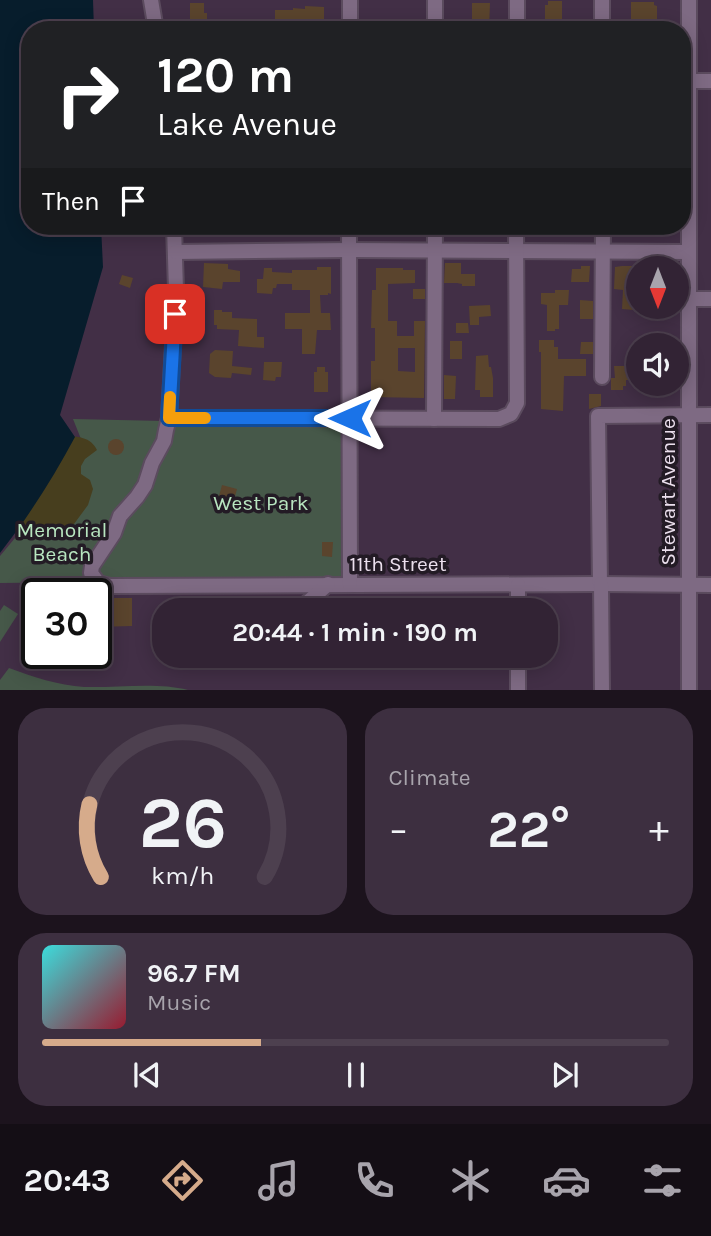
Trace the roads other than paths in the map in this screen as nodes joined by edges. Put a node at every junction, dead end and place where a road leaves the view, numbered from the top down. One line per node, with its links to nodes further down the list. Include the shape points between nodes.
1 (151, 0): 7 (street)
2 (350, 0): 8 (street)
3 (435, 0): 9 (street)
4 (517, 0): 10 (street)
5 (602, 0): 11 (street)
6 (689, 0): 12 (street, Stewart Avenue)
7 (154, 21)
8 (350, 21)
9 (435, 21)
10 (517, 21)
11 (602, 21)
12 (688, 21)
13 (711, 80): 14 (street)
14 (691, 81)
15 (175, 235): 25 (street)
16 (349, 235): 21 (street)
17 (435, 235): 22 (street)
18 (516, 235): 23 (street)
19 (603, 235): 24 (street)
20 (688, 235): 26 (street, Stewart Avenue)
21 (349, 250): 22 (street); 25 (street); 35 (street)
22 (435, 250): 23 (street); 36 (street)
23 (516, 251): 24 (street); 36 (street, via 517,403 511,414 499,419)
24 (603, 251): 26 (street); 31 (street)
25 (176, 252): 34 (street)
26 (688, 252): 27 (street, Stewart Avenue)
27 (688, 256)
28 (690, 299): 29 (street)
29 (711, 299)
30 (688, 319): 32 (street, Stewart Avenue)
31 (602, 377)
32 (690, 415): 33 (street); 39 (street, via 598,416); 41 (street, Stewart Avenue)
33 (711, 415)
34 (169, 418): 35 (street); 37 (street, 11th Street, via 145,485 120,516 92,566 98,583)
35 (350, 418): 36 (street); 38 (street)
36 (434, 419)
37 (328, 584): 38 (street, 11th Street); 43 (street)
38 (349, 584): 40 (street, 11th Street)
39 (600, 584): 40 (street, 11th Street); 41 (street, 11th Street); 47 (street)
40 (518, 585): 44 (street)
41 (689, 585): 42 (street, 11th Street); 48 (street, Stewart Avenue)
42 (711, 585)
43 (312, 598)
44 (518, 598)
45 (518, 668): 46 (street)
46 (518, 690)
47 (602, 690)
48 (689, 690)

